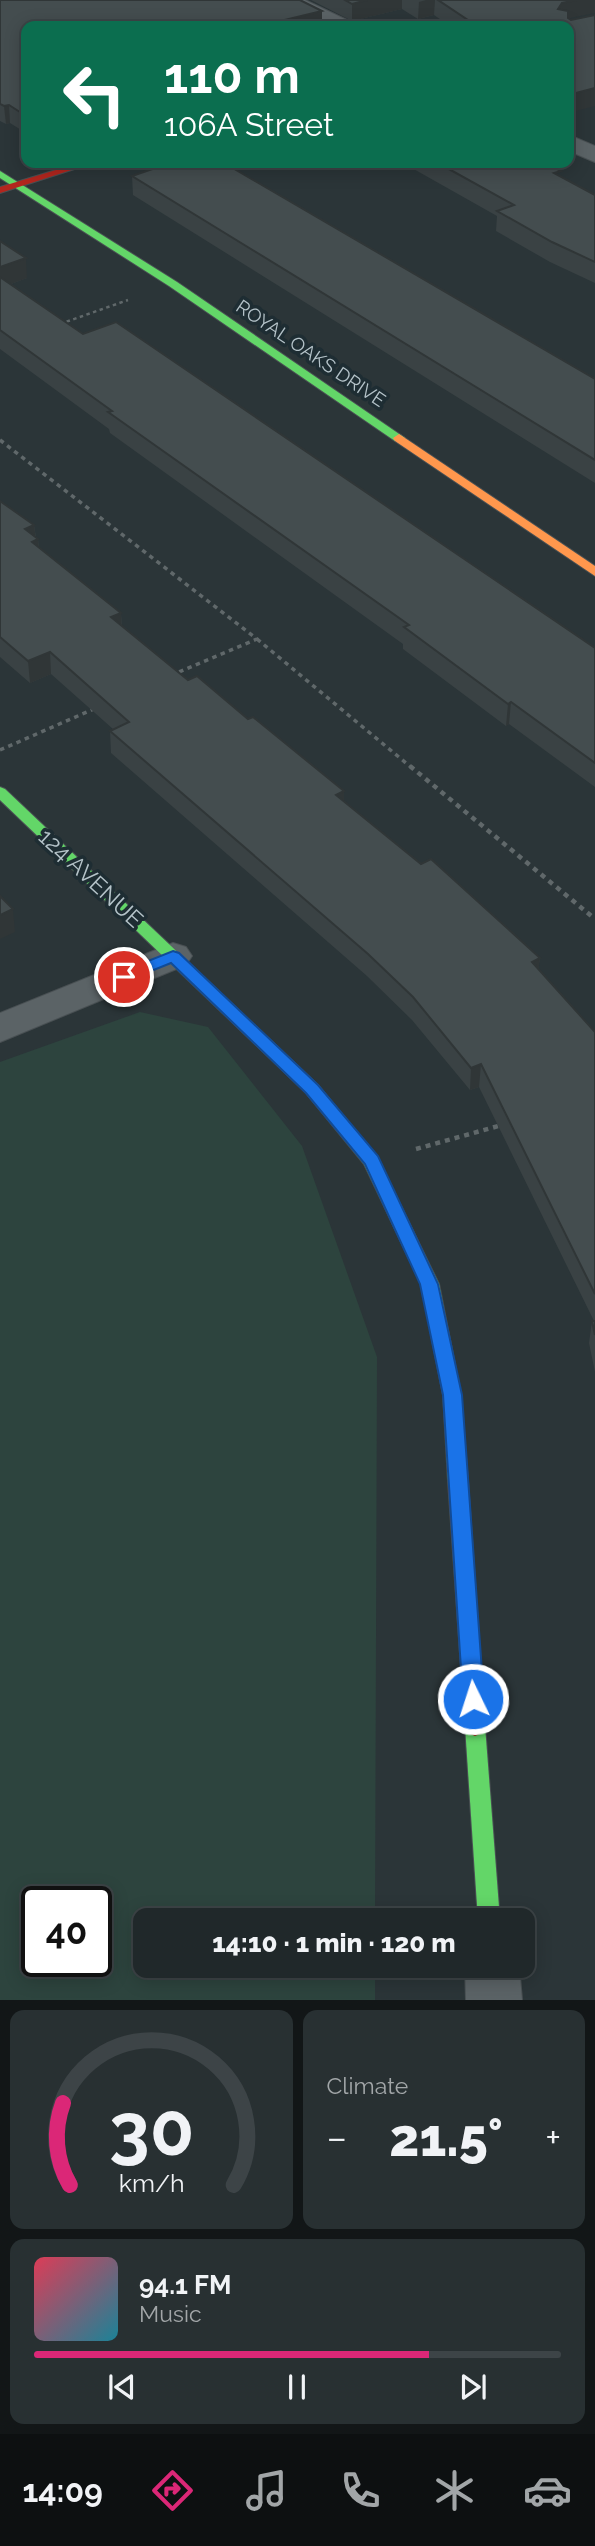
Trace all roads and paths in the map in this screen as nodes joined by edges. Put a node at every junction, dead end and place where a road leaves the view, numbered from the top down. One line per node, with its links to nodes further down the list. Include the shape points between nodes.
1 (288, 0): 2 (street)
2 (331, 21)
3 (574, 144): 4 (street)
4 (595, 155)
5 (72, 168): 7 (street)
6 (0, 174): 7 (street, ROYAL OAKS DRIVE)
7 (17, 185): 8 (street); 9 (street, ROYAL OAKS DRIVE)
8 (0, 190)
9 (173, 284): 10 (path); 12 (street, ROYAL OAKS DRIVE)
10 (50, 328)
11 (0, 440): 13 (path)
12 (595, 572)
13 (257, 639): 14 (path); 18 (path)
14 (167, 677)
15 (103, 705): 16 (path)
16 (0, 750)
17 (0, 792): 19 (street, 124 AVENUE)
18 (595, 919)
19 (173, 957): 20 (street); 22 (street, 124 AVENUE, via 312,1089)
20 (0, 1028)
21 (503, 1125): 22 (path)
22 (372, 1161): 23 (street, 124 AVENUE, via 429,1284 452,1395)
23 (487, 1908)
24 (493, 1978): 25 (street)
25 (494, 2000)

